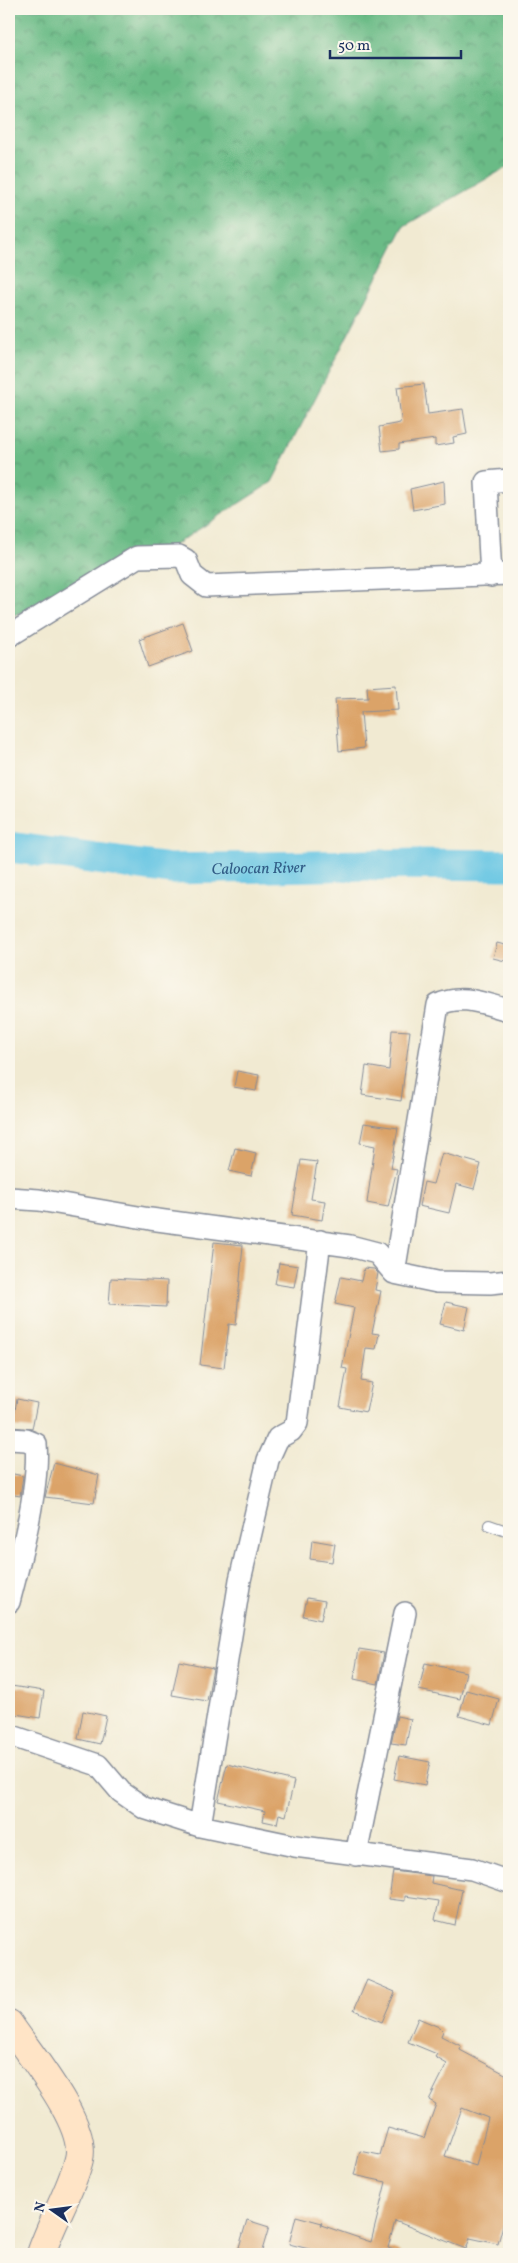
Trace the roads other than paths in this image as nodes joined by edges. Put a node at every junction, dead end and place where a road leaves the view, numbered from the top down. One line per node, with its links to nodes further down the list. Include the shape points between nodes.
1 (509, 480): 2 (street, via 486,482)
2 (500, 575): 3 (street, via 206,586 192,575 186,560 179,556 137,556)
3 (9, 636)
4 (509, 1010): 7 (street, via 460,998 438,1005)
5 (9, 1198): 6 (street)
6 (320, 1241): 7 (street, via 377,1253); 15 (street, via 297,1423 291,1431 278,1438 268,1460 240,1580)
7 (394, 1273): 8 (street, via 437,1282)
8 (509, 1281)
9 (9, 1439): 12 (street, via 36,1444 37,1455 31,1503)
10 (489, 1525): 11 (lane)
11 (509, 1532)
12 (9, 1602)
13 (405, 1613): 16 (street)
14 (9, 1735): 15 (street, via 98,1765 120,1792 144,1808)
15 (200, 1826): 16 (street)
16 (356, 1855): 17 (street, via 472,1868)
17 (509, 1882)
18 (9, 2024): 19 (main road, via 70,2113 80,2144 75,2170)
19 (40, 2254)

